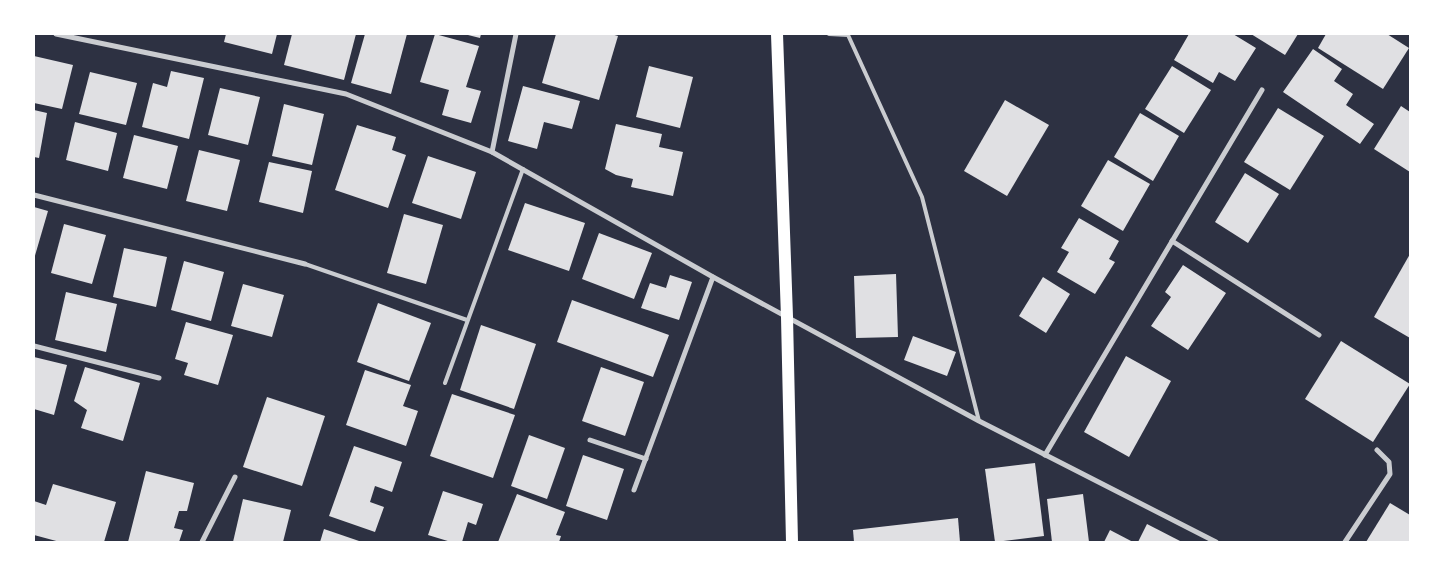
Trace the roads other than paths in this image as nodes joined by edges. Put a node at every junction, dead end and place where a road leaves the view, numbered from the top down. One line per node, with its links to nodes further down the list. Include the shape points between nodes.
1 (56, 34): 6 (street, via 346,94)
2 (516, 34): 6 (street)
3 (776, 34): 12 (main road)
4 (829, 34): 18 (lane, via 848,35 922,197)
5 (1262, 90): 9 (street)
6 (492, 152): 7 (street)
7 (523, 169): 11 (street); 13 (lane)
8 (34, 195): 10 (street)
9 (1172, 241): 14 (street); 21 (street)
10 (305, 264): 13 (lane)
11 (713, 277): 12 (street); 22 (street)
12 (787, 317): 18 (street); 26 (main road)
13 (467, 320): 17 (lane)
14 (1319, 335)
15 (34, 346): 16 (street)
16 (159, 378)
17 (445, 383)
18 (979, 422): 21 (street)
19 (590, 440): 22 (street)
20 (1377, 450): 28 (street, via 1389,462 1390,474)
21 (1044, 455): 27 (street)
22 (646, 459): 24 (street)
23 (235, 477): 25 (street)
24 (634, 490)
25 (202, 542)
26 (792, 542)
27 (1216, 542)
28 (1345, 542)

